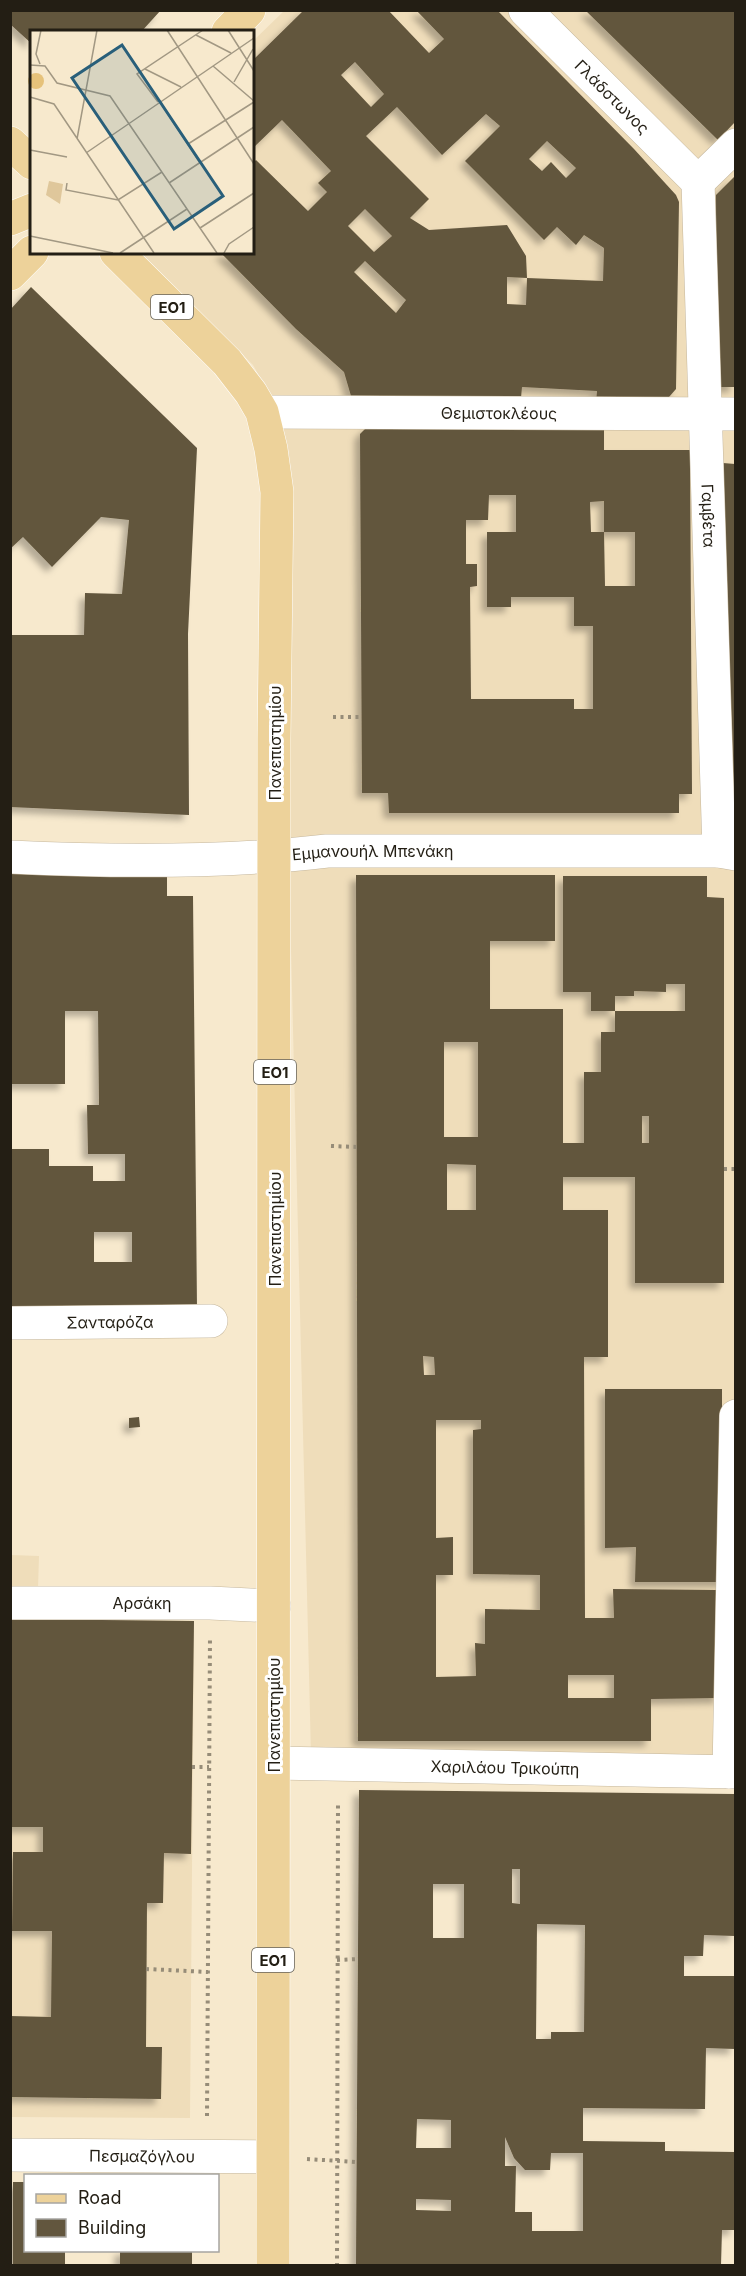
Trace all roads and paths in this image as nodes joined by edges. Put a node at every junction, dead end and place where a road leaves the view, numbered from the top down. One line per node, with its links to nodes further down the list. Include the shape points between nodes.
1 (249, 10): 3 (main road)
2 (525, 10): 7 (street, Γλάδστωνος)
3 (230, 30)
4 (10, 143): 6 (main road)
5 (735, 145): 7 (street)
6 (30, 161)
7 (698, 182): 14 (street, Γαμβέτα)
8 (30, 211): 9 (main road)
9 (10, 219)
10 (30, 254): 12 (main road)
11 (119, 254): 13 (main road, Πανεπιστημίου / ΕΟ1, via 227,362)
12 (10, 274)
13 (262, 412): 14 (street, Θεμιστοκλέους); 20 (main road, Πανεπιστημίου / ΕΟ1, via 277,492)
14 (703, 414): 15 (street, Θεμιστοκλέους); 18 (street, Γαμβέτα)
15 (735, 414)
16 (333, 717): 17 (path)
17 (362, 717)
18 (727, 852): 20 (street, Εμμανουήλ Μπενάκη, via 327,851)
19 (10, 857): 20 (street, Εμμανουήλ Μπενάκη)
20 (275, 857): 31 (main road, Πανεπιστημίου / ΕΟ1)
21 (331, 1146): 22 (path)
22 (357, 1147)
23 (724, 1169): 24 (path)
24 (735, 1169)
25 (211, 1321): 26 (street, Σανταρόζα)
26 (10, 1323)
27 (735, 1416): 28 (street)
28 (735, 1493): 35 (street)
29 (10, 1603): 30 (street, Αρσάκη)
30 (210, 1603): 31 (street, Αρσάκη); 34 (path)
31 (274, 1606): 32 (main road, Πανεπιστημίου / ΕΟ1)
32 (274, 1763): 35 (street, Χαριλάου Τρικούπη); 43 (main road, Πανεπιστημίου / ΕΟ1)
33 (192, 1767): 34 (path)
34 (209, 1767): 40 (path)
35 (732, 1772)
36 (338, 1803): 38 (path)
37 (358, 1959): 38 (path)
38 (338, 1960): 44 (path)
39 (146, 1969): 40 (path)
40 (208, 1972): 41 (path)
41 (207, 2116)
42 (10, 2155): 43 (street, Πεσμαζόγλου)
43 (273, 2157): 44 (path); 46 (main road, Πανεπιστημίου / ΕΟ1)
44 (337, 2161): 45 (path); 47 (path)
45 (356, 2162)
46 (273, 2265)
47 (337, 2265)

